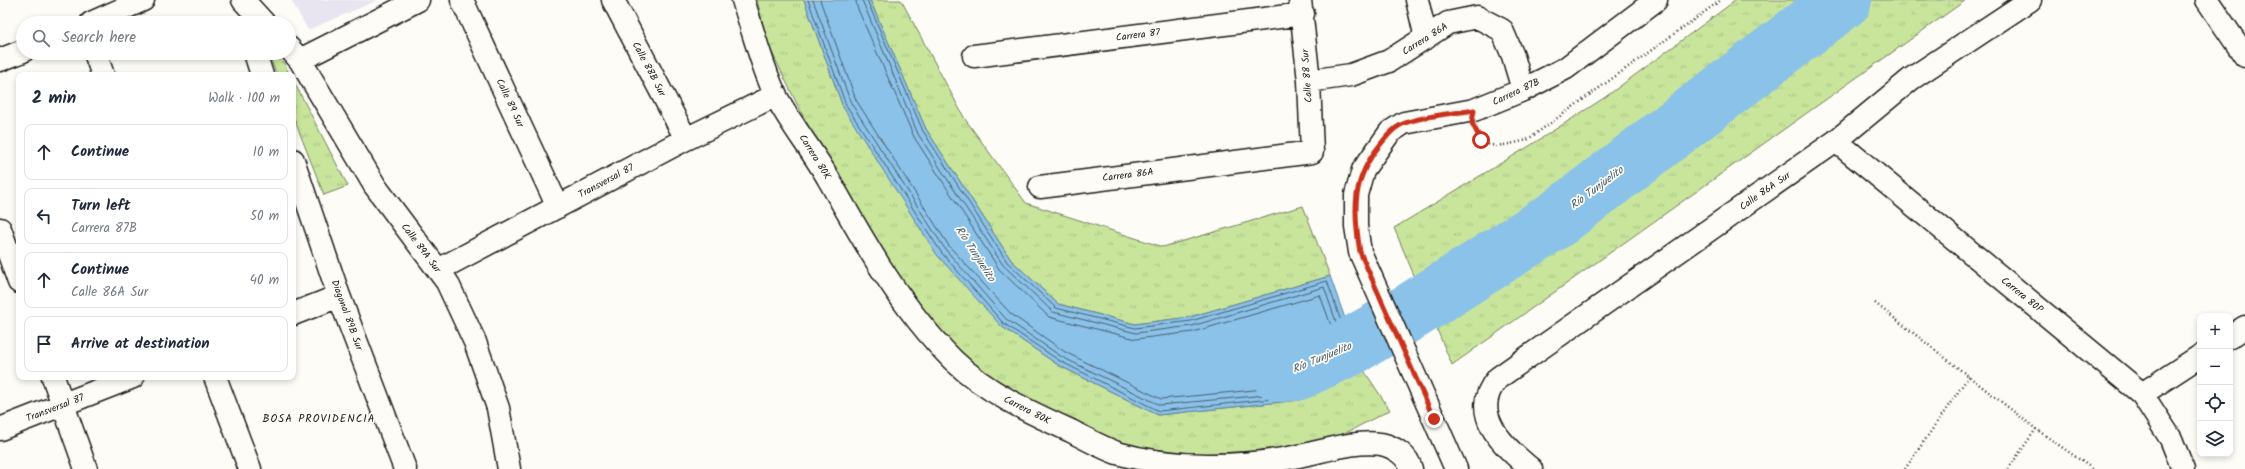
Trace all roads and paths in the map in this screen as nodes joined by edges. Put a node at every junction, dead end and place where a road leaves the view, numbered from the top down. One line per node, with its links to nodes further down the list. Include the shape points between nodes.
1 (143, 0): 13 (street)
2 (418, 0): 16 (street)
3 (462, 0): 35 (street, Calle 89 Sur)
4 (613, 0): 30 (street, Calle 88B Sur)
5 (743, 0): 28 (street, Carrera 80K)
6 (1416, 0): 15 (street)
7 (1656, 0): 27 (street, Carrera 87B, via 1566,68)
8 (1721, 0): 29 (path, via 1527,140 1495,146 1481,140 1472,123)
9 (2030, 0): 31 (street, Calle 86A Sur, via 1911,79)
10 (2207, 0): 19 (street)
11 (1302, 7): 18 (street, Carrera 87); 26 (street, Calle 88 Sur)
12 (245, 8): 14 (street)
13 (107, 16)
14 (255, 16)
15 (1426, 38): 26 (street, Carrera 86A, via 1376,66 1351,75); 27 (street, Carrera 86A, via 1448,23 1478,17 1502,30)
16 (296, 53)
17 (16, 54): 21 (street)
18 (974, 56)
19 (2245, 56)
20 (296, 57): 37 (street, Calle 89A Sur, via 375,186)
21 (0, 60)
22 (98, 60): 24 (street)
23 (257, 60): 25 (street)
24 (102, 72)
25 (261, 72)
26 (1308, 81): 32 (street, Calle 88 Sur)
27 (1523, 90): 29 (street, Carrera 87B)
28 (776, 96): 30 (street, Transversal 87); 55 (street, Carrera 80K, via 826,175 868,250 919,323 954,361 994,392 1118,454 1159,464 1214,467 1285,459 1365,443 1383,444 1399,452 1409,460)
29 (1474, 110): 56 (street, Carrera 87B, via 1404,123 1390,132 1362,170 1356,195 1356,226 1360,252)
30 (686, 139): 35 (street, Transversal 87)
31 (1836, 141): 47 (street, Carrera 80P); 57 (street, Calle 86A Sur, via 1498,378 1489,389 1486,401 1487,414 1494,432 1515,457)
32 (1312, 152): 34 (street, Carrera 86A)
33 (296, 169): 39 (street, Diagonal 89B Sur)
34 (1040, 187)
35 (558, 207): 37 (street, Transversal 87)
36 (0, 229): 38 (street)
37 (438, 270): 54 (street, Calle 89A Sur, via 447,282 475,342 498,408)
38 (16, 274)
39 (339, 296): 41 (street); 53 (street, Diagonal 89B Sur)
40 (1875, 303): 43 (path)
41 (296, 313)
42 (2197, 358): 47 (street)
43 (1969, 376): 50 (path); 58 (path)
44 (54, 380): 48 (street)
45 (125, 380): 48 (street, Transversal 87)
46 (217, 380): 52 (street)
47 (2142, 394): 61 (street, Carrera 80P, via 2171,439)
48 (63, 404): 49 (street, Transversal 87); 51 (street)
49 (0, 429)
50 (2036, 429): 59 (path); 60 (path)
51 (86, 469)
52 (250, 469)
53 (405, 469)
54 (509, 469)
55 (1411, 469)
56 (1456, 469)
57 (1531, 469)
58 (1904, 469)
59 (2008, 469)
60 (2093, 469)
61 (2183, 469)

